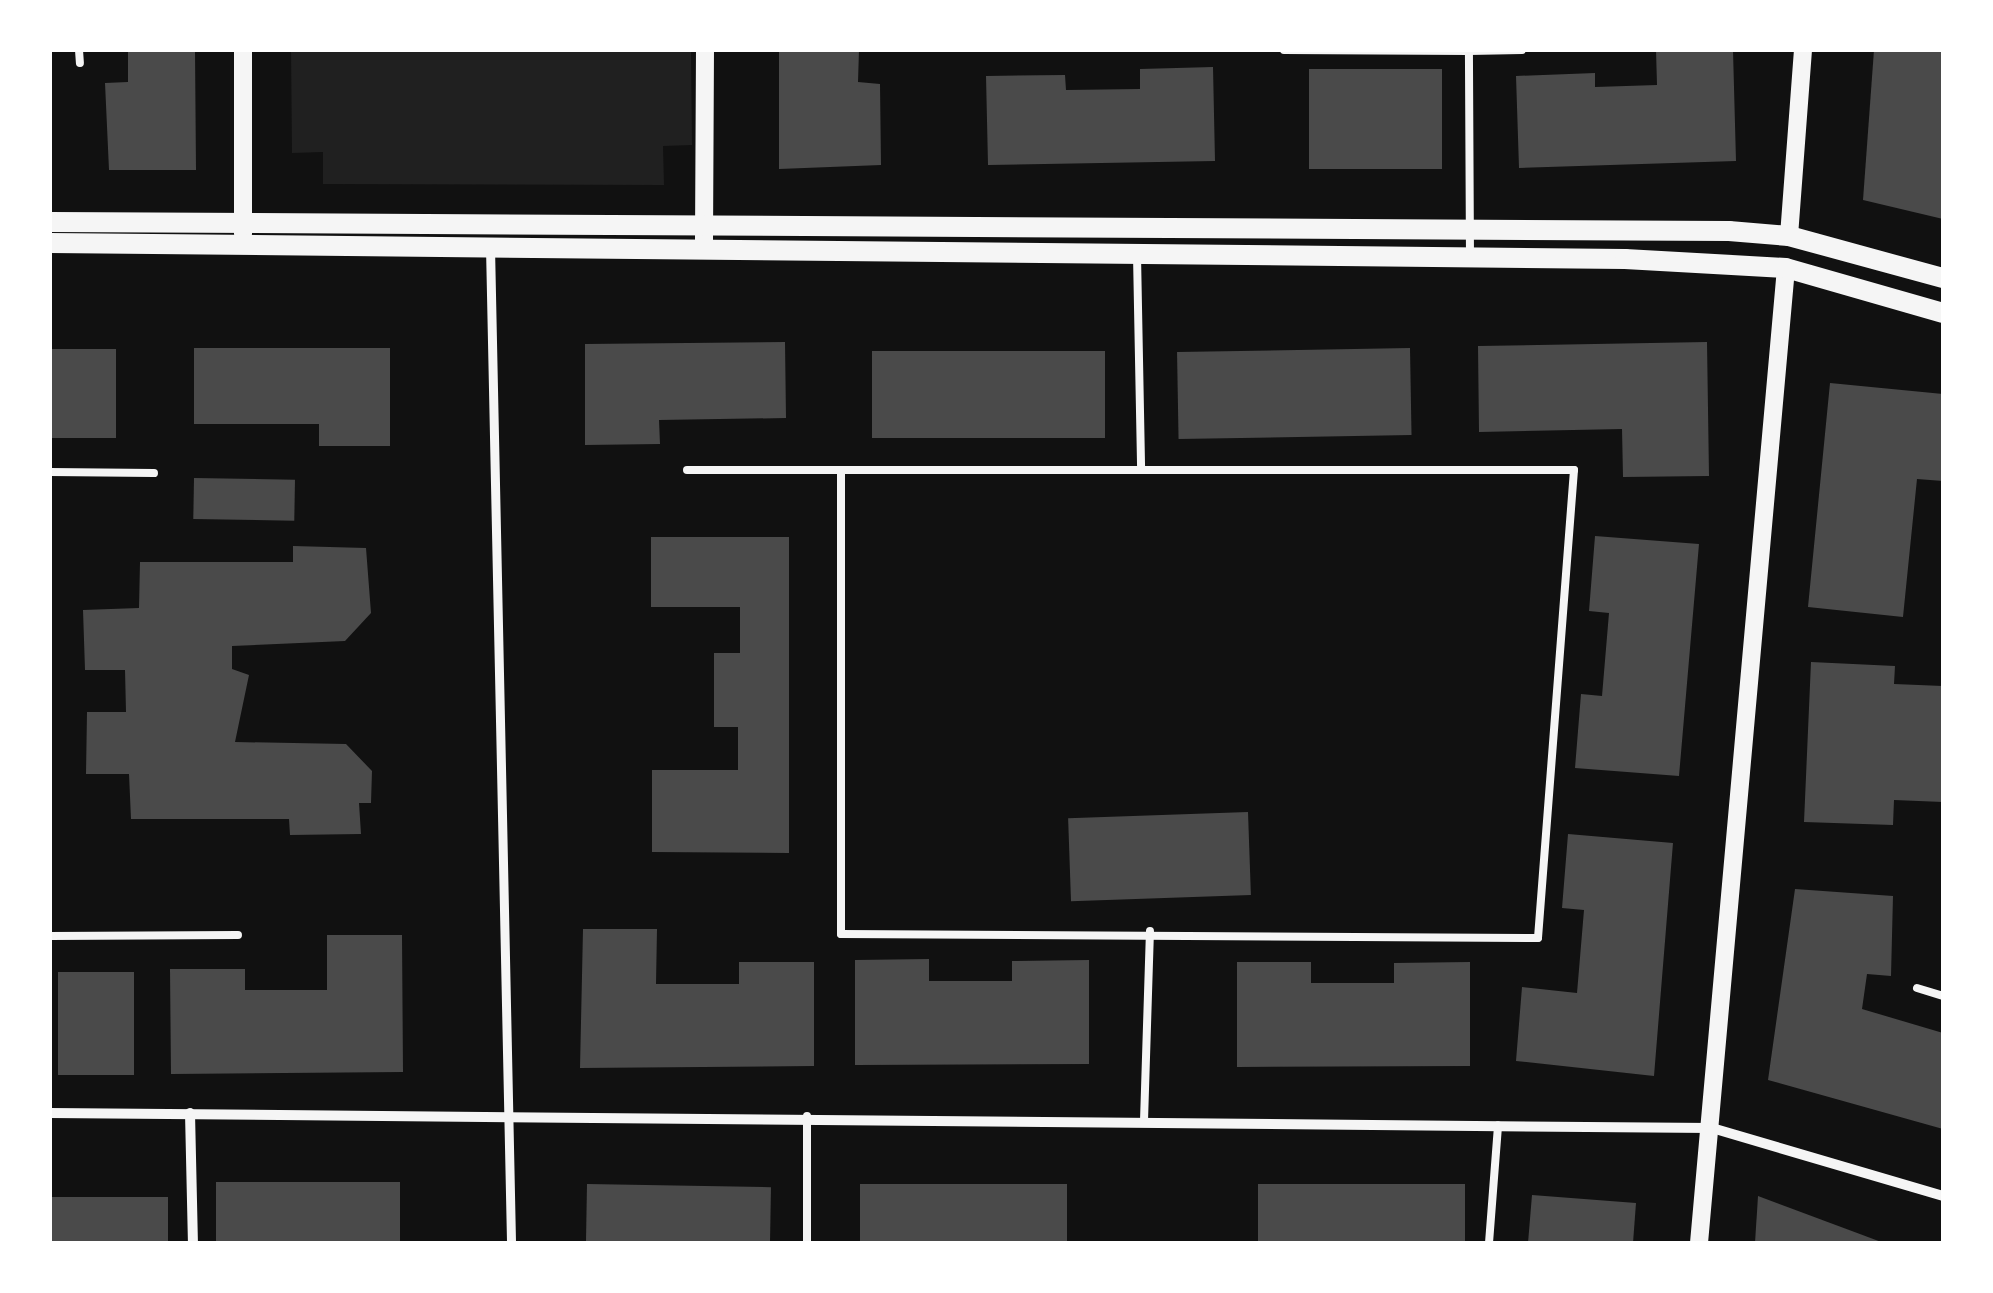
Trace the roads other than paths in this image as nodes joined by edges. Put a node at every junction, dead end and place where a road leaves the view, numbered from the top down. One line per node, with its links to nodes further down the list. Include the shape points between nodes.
1 (79, 50): 8 (lane)
2 (243, 50): 10 (street)
3 (705, 50): 13 (street)
4 (1284, 50): 7 (lane)
5 (1522, 50): 7 (lane)
6 (1803, 50): 14 (street)
7 (1469, 51): 12 (lane)
8 (80, 62)
9 (50, 222): 10 (main road)
10 (243, 222): 13 (main road); 16 (street)
11 (1136, 228): 12 (main road); 13 (main road); 18 (main road)
12 (1468, 230): 14 (main road); 19 (lane)
13 (704, 234): 17 (main road); 18 (main road)
14 (1788, 236): 20 (main road); 21 (main road)
15 (50, 242): 16 (main road)
16 (243, 244): 17 (main road)
17 (490, 245): 33 (street)
18 (1136, 252): 19 (main road); 25 (lane)
19 (1470, 257): 20 (main road)
20 (1786, 268): 22 (main road); 39 (street)
21 (1943, 278)
22 (1943, 314)
23 (687, 470): 24 (lane)
24 (841, 470): 25 (lane); 28 (lane, via 841,934)
25 (1141, 470): 28 (lane, via 1574,470 1538,938)
26 (50, 472): 27 (lane)
27 (154, 472)
28 (1150, 931): 37 (lane)
29 (238, 935): 30 (lane)
30 (50, 936)
31 (1917, 988): 32 (lane)
32 (1943, 996)
33 (512, 1112): 35 (street); 36 (street); 42 (street)
34 (50, 1113): 35 (street)
35 (190, 1113): 41 (street)
36 (808, 1116): 37 (street); 43 (lane)
37 (1144, 1120): 38 (street)
38 (1498, 1126): 39 (street); 44 (lane)
39 (1712, 1128): 40 (street); 45 (street)
40 (1943, 1196)
41 (193, 1243)
42 (512, 1243)
43 (808, 1243)
44 (1489, 1243)
45 (1699, 1243)

